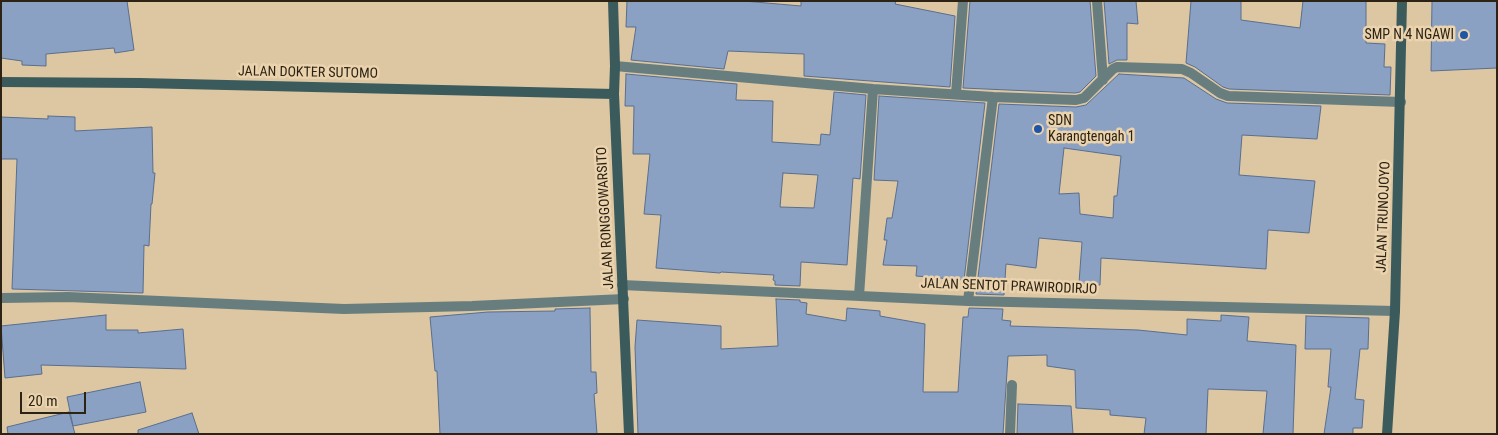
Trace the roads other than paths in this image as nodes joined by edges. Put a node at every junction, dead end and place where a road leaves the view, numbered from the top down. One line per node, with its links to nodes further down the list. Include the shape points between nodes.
1 (613, 1): 5 (street, JALAN RONGGOWARSITO)
2 (963, 1): 10 (street)
3 (1097, 1): 6 (street)
4 (1402, 1): 12 (street, JALAN TRUNOJOYO)
5 (615, 66): 8 (street); 9 (street, JALAN RONGGOWARSITO)
6 (1103, 80): 11 (street, via 1076,100); 12 (street, via 1117,67 1182,69 1228,96)
7 (1, 82): 9 (street, JALAN DOKTER SUTOMO)
8 (873, 89): 10 (street); 14 (street)
9 (614, 94): 13 (street, JALAN RONGGOWARSITO)
10 (956, 94): 11 (street)
11 (993, 97): 17 (street)
12 (1401, 102): 18 (street, JALAN TRUNOJOYO)
13 (622, 285): 14 (street, JALAN SENTOT PRAWIRODIRJO); 16 (street, JALAN RONGGOWARSITO)
14 (859, 296): 17 (street, JALAN SENTOT PRAWIRODIRJO)
15 (1, 298): 16 (street, via 87,298 344,309)
16 (624, 299): 20 (street, JALAN RONGGOWARSITO)
17 (968, 301): 18 (street, JALAN SENTOT PRAWIRODIRJO)
18 (1395, 311): 22 (street, JALAN TRUNOJOYO)
19 (1012, 385): 21 (street)
20 (629, 434)
21 (1010, 434)
22 (1387, 434)

